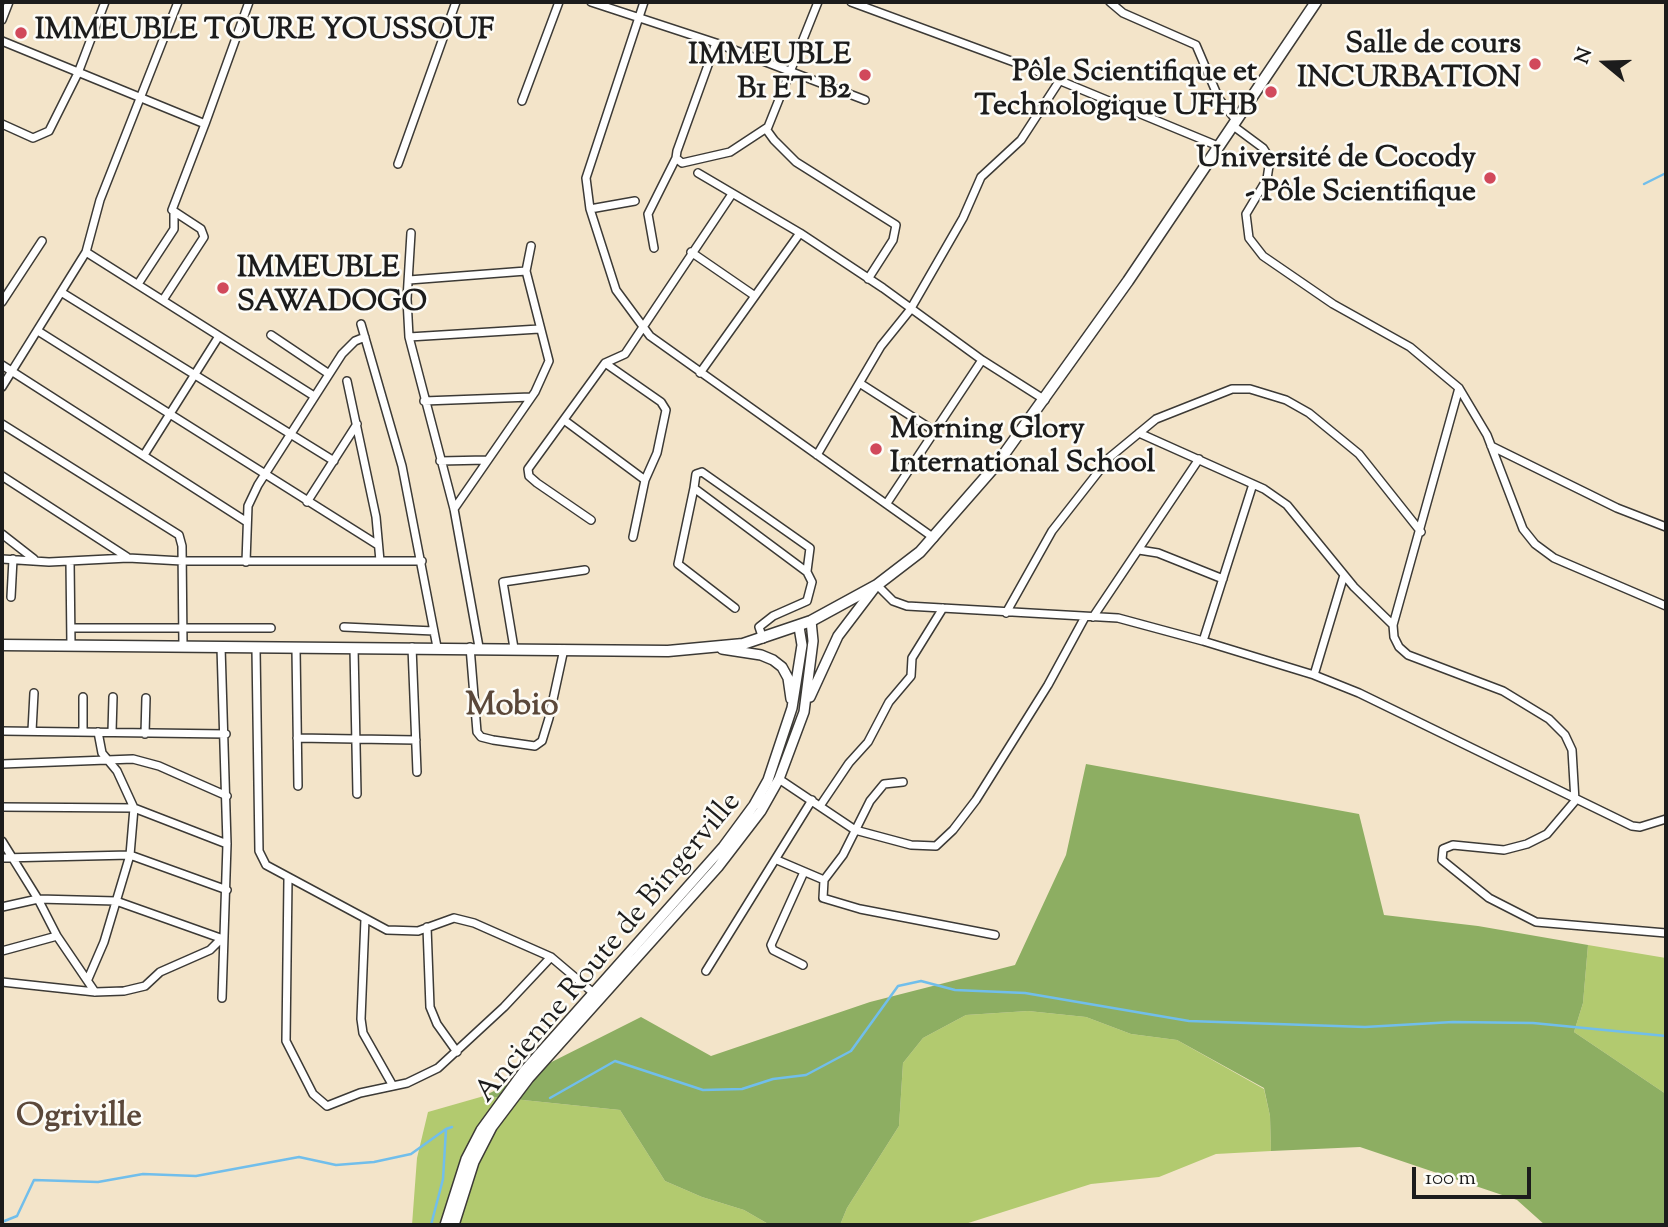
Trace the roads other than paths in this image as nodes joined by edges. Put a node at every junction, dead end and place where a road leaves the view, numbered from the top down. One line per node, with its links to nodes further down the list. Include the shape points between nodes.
1 (9, 2): 14 (street)
2 (105, 2): 17 (street)
3 (178, 2): 20 (street)
4 (249, 2): 25 (street)
5 (456, 2): 29 (street)
6 (559, 2): 22 (street)
7 (591, 2): 13 (street)
8 (644, 2): 13 (street)
9 (818, 2): 18 (street)
10 (851, 2): 19 (street)
11 (1110, 2): 23 (street, via 1124,13 1196,45)
12 (1316, 2): 23 (main road)
13 (639, 18): 16 (street); 33 (street, via 587,171)
14 (2, 20)
15 (2, 41): 17 (street)
16 (716, 43): 18 (street); 28 (street)
17 (78, 73): 20 (street); 24 (street, via 49,131 41,137)
18 (792, 73): 21 (street); 26 (street)
19 (1060, 80): 27 (street); 50 (street, via 1021,140 981,177 967,211)
20 (141, 98): 25 (street); 40 (street, via 100,200)
21 (865, 100)
22 (522, 101)
23 (1234, 123): 27 (main road); 69 (street, via 1270,159 1267,179 1245,214 1256,248 1333,304 1410,347)
24 (2, 124)
25 (205, 124): 34 (street, via 172,207)
26 (766, 129): 28 (street, via 730,152 682,163); 43 (street, via 796,162 896,225 893,240)
27 (1218, 146): 72 (main road)
28 (676, 158): 39 (street, via 648,214)
29 (398, 164)
30 (698, 173): 31 (street)
31 (732, 194): 36 (street); 41 (street)
32 (635, 201): 33 (street)
33 (590, 209): 52 (street, via 616,289)
34 (174, 212): 45 (street, via 174,229); 48 (street, via 204,234)
35 (411, 233): 44 (street)
36 (800, 233): 43 (street); 47 (street)
37 (42, 241): 49 (street)
38 (531, 246): 42 (street)
39 (654, 248)
40 (86, 252): 45 (street); 46 (street)
41 (691, 253): 47 (street); 52 (street)
42 (526, 271): 44 (street); 53 (street)
43 (868, 279): 50 (street)
44 (409, 280): 58 (street)
45 (138, 284): 48 (street)
46 (61, 292): 54 (street); 65 (street)
47 (755, 296): 63 (street)
48 (163, 300): 55 (street)
49 (2, 302)
50 (910, 310): 59 (street); 67 (street, via 881,346)
51 (361, 324): 57 (street)
52 (642, 326): 60 (street, via 625,354); 63 (street)
53 (539, 329): 58 (street); 71 (street, via 548,361)
54 (38, 331): 62 (street); 74 (street)
55 (219, 335): 65 (street); 70 (street)
56 (271, 335): 64 (street)
57 (365, 337): 64 (street, via 348,346); 112 (street, via 402,466)
58 (409, 337): 73 (street)
59 (982, 360): 72 (street); 78 (street)
60 (605, 363): 75 (street); 90 (street, via 666,410 657,453)
61 (2, 365): 62 (street)
62 (12, 371): 68 (street); 82 (street)
63 (700, 373): 83 (street)
64 (329, 374): 70 (street)
65 (195, 375): 74 (street); 80 (street)
66 (347, 381): 76 (street)
67 (861, 384): 78 (street); 83 (street)
68 (2, 387)
69 (1460, 388): 81 (street); 99 (street)
70 (314, 396): 80 (street)
71 (531, 397): 73 (street); 85 (street)
72 (1045, 400): 102 (main road)
73 (424, 401): 87 (street)
74 (169, 414): 82 (street); 88 (street)
75 (564, 420): 90 (street); 96 (street, via 528,469 529,476)
76 (357, 423): 86 (street); 103 (street)
77 (2, 424): 110 (street, via 179,534)
78 (936, 432): 94 (street)
79 (1139, 433): 84 (street); 99 (street, via 1181,407 1232,389 1250,389 1286,400 1359,454); 123 (street, via 1110,457 1073,502 1034,559)
80 (292, 436): 86 (street); 88 (street)
81 (1491, 446): 98 (street, via 1617,509); 120 (street, via 1522,529 1535,544 1555,558)
82 (144, 455): 97 (street)
83 (817, 456): 94 (street)
84 (1199, 459): 91 (street); 104 (street)
85 (487, 460): 87 (street); 95 (street)
86 (334, 461): 93 (street)
87 (440, 461): 95 (street)
88 (266, 475): 93 (street); 97 (street, via 248,506)
89 (2, 476): 105 (street)
90 (645, 480): 101 (street)
91 (1253, 484): 116 (street, via 1287,505); 117 (street)
92 (694, 488): 115 (street); 115 (street, via 696,474 702,472 810,548); 121 (street, via 678,564)
93 (307, 502): 103 (street)
94 (887, 503): 102 (street)
95 (454, 509): 142 (street)
96 (591, 520)
97 (247, 522): 113 (street)
98 (1666, 527)
99 (1421, 532): 126 (street)
100 (2, 534): 108 (street)
101 (633, 537)
102 (934, 538): 118 (main road)
103 (378, 545): 111 (street)
104 (1139, 550): 117 (street); 124 (street)
105 (128, 558): 109 (street); 110 (street)
106 (2, 559): 107 (street)
107 (13, 559): 108 (street); 119 (street)
108 (34, 559): 109 (street)
109 (70, 561): 129 (street)
110 (182, 561): 113 (street); 130 (street)
111 (380, 561): 112 (street); 113 (street)
112 (422, 561): 132 (street)
113 (246, 562)
114 (585, 570): 143 (street, via 503,582)
115 (807, 572): 133 (street, via 812,582 807,601 768,619 759,627)
116 (1344, 575): 126 (street); 148 (street)
117 (1223, 579): 134 (street)
118 (877, 585): 122 (street, via 893,601 907,606); 125 (main road); 154 (street, via 838,636)
119 (11, 597)
120 (1666, 606)
121 (735, 607)
122 (943, 608): 123 (street); 175 (street, via 912,658 911,677 888,702 868,742)
123 (1006, 613): 124 (street)
124 (1089, 617): 134 (street, via 1139,622); 179 (street, via 1025,724 953,830 936,846)
125 (811, 621): 127 (main road); 154 (street, Ancienne Route de Bingerville, via 813,641)
126 (1393, 625): 174 (street, via 1399,647 1408,655 1503,691 1549,719 1565,735 1575,763)
127 (799, 626): 133 (main road); 153 (street, Ancienne Route de Bingerville, via 802,645)
128 (344, 627): 132 (street)
129 (71, 628): 130 (street); 136 (street)
130 (182, 628): 131 (street); 137 (street)
131 (271, 628)
132 (434, 631): 139 (street)
133 (763, 639): 144 (main road)
134 (1203, 641): 148 (street)
135 (2, 645): 136 (main road)
136 (71, 645): 137 (main road)
137 (183, 646): 140 (main road)
138 (412, 647): 139 (main road); 141 (main road); 164 (street)
139 (437, 647): 142 (main road)
140 (221, 648): 145 (main road); 161 (street)
141 (354, 648): 146 (main road); 163 (street)
142 (474, 648): 143 (main road); 147 (street, via 477,732 493,740 535,746 542,741 549,718)
143 (514, 648): 147 (main road)
144 (716, 648): 147 (main road, via 668,652); 153 (street, via 753,653 782,667)
145 (256, 649): 146 (main road); 187 (street, Ancienne Route de Bingerville, via 259,851 266,865)
146 (296, 649): 162 (street)
147 (564, 649)
148 (1314, 675): 174 (street)
149 (34, 694): 156 (street)
150 (83, 697): 157 (street)
151 (113, 697): 159 (street)
152 (146, 698): 160 (street)
153 (792, 708): 206 (street, Ancienne Route de Bingerville, via 768,780 739,827)
154 (804, 712): 168 (street, Ancienne Route de Bingerville)
155 (2, 731): 156 (street)
156 (32, 731): 157 (street)
157 (83, 731): 158 (street)
158 (98, 732): 159 (street); 165 (street, via 102,753)
159 (112, 732): 160 (street)
160 (145, 734): 161 (street)
161 (226, 734): 172 (street)
162 (297, 738): 163 (street); 170 (street)
163 (356, 740): 164 (street); 171 (street)
164 (416, 740): 167 (street)
165 (110, 761): 166 (street); 172 (street, via 146,762); 177 (street)
166 (2, 764)
167 (417, 772)
168 (779, 779): 173 (street); 206 (street, Ancienne Route de Bingerville, via 735,846)
169 (904, 782): 179 (street, via 884,784)
170 (298, 786)
171 (357, 794)
172 (227, 796): 181 (street)
173 (812, 800): 175 (street); 185 (street)
174 (1575, 801): 178 (street, via 1636,827); 195 (street, via 1547,834 1527,844 1504,850 1453,845 1443,849 1442,860 1489,898 1536,922)
175 (820, 806): 179 (street)
176 (2, 807): 177 (street)
177 (134, 808): 181 (street); 182 (street)
178 (1666, 819)
179 (855, 830): 188 (street)
180 (2, 841): 183 (street)
181 (227, 844): 189 (street)
182 (130, 855): 183 (street); 189 (street); 191 (street)
183 (11, 857): 184 (street); 190 (street)
184 (2, 859)
185 (777, 860): 186 (street); 202 (street)
186 (804, 872): 188 (street); 201 (street, via 771,945)
187 (288, 879): 193 (street, Ancienne Route de Bingerville); 209 (street, via 285,1030 298,1068 317,1101 327,1106)
188 (824, 880): 196 (street, via 821,893 826,900)
189 (227, 890): 198 (street)
190 (38, 899): 191 (street); 192 (street); 197 (street)
191 (116, 901): 198 (street); 203 (street)
192 (2, 907)
193 (365, 919): 194 (street, Ancienne Route de Bingerville, via 407,933); 209 (street, via 362,1026)
194 (427, 927): 200 (street, Ancienne Route de Bingerville, via 444,919 464,920); 208 (street, via 430,1007)
195 (1666, 933)
196 (995, 935)
197 (57, 936): 199 (street); 203 (street)
198 (223, 939): 205 (street, via 210,950 160,972 145,986); 207 (street)
199 (2, 951)
200 (551, 957): 206 (street, Ancienne Route de Bingerville); 208 (street)
201 (803, 965)
202 (706, 971)
203 (88, 979): 205 (street)
204 (2, 982): 205 (street)
205 (95, 992)
206 (595, 995): 210 (street, Ancienne Route de Bingerville, via 524,1071 481,1129 466,1159); 211 (street, Ancienne Route de Bingerville, via 492,1127 474,1163)
207 (222, 998)
208 (457, 1052): 209 (street, via 438,1068)
209 (393, 1086)
210 (445, 1225)
211 (454, 1225)

